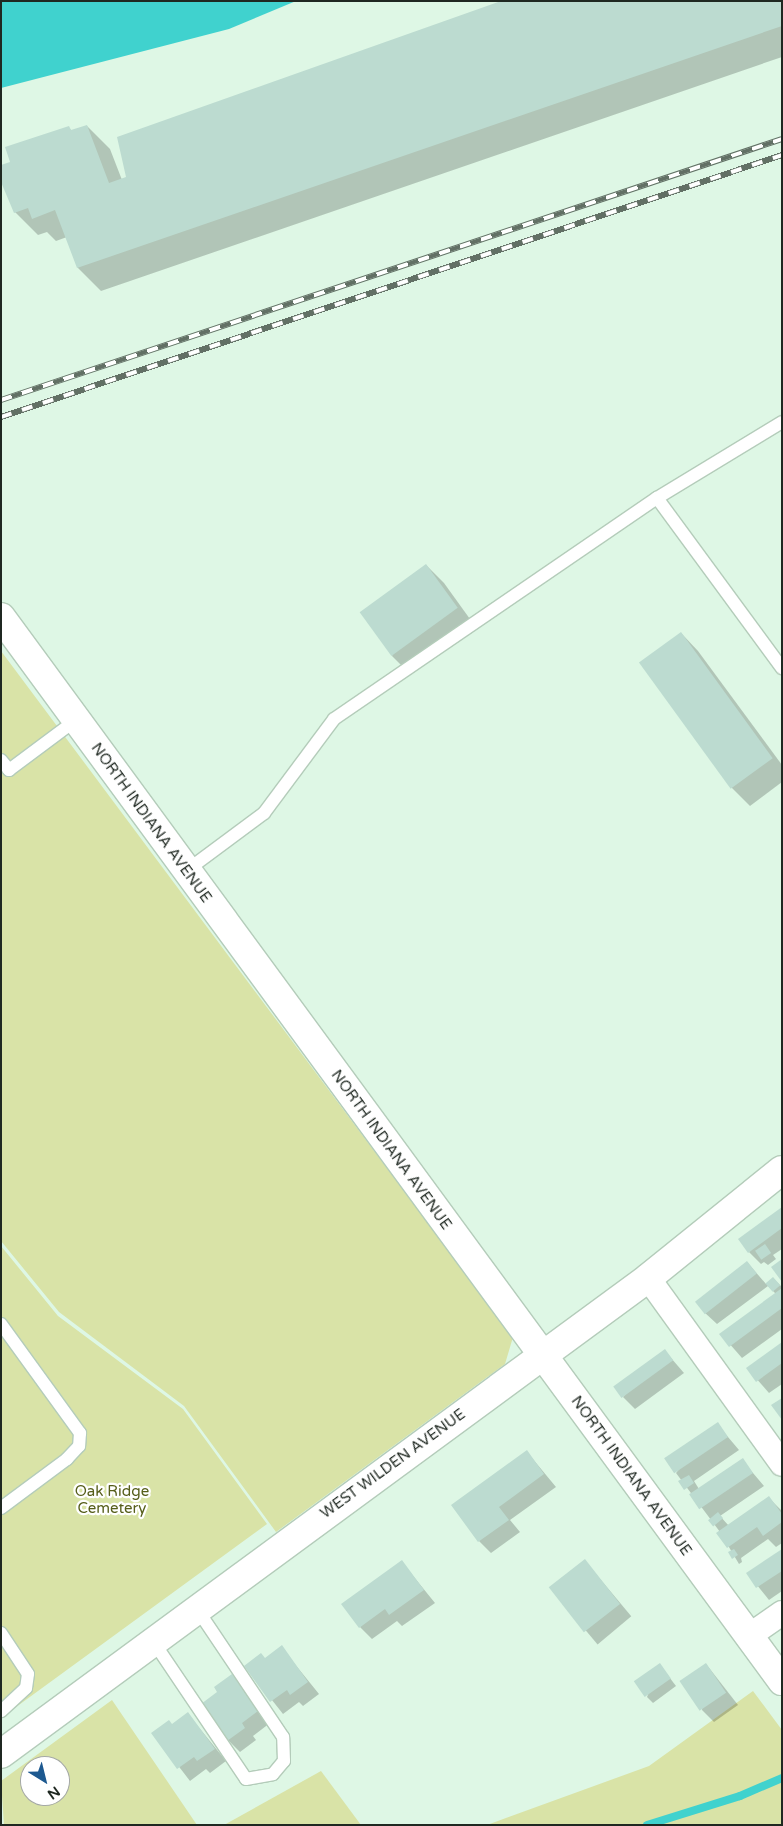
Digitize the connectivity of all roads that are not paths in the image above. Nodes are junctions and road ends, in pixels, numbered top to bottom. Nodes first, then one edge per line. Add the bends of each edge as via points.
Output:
1 (782, 422) edge
2 (656, 498) junction
3 (1, 617) edge
4 (777, 653) edge
5 (782, 668) edge
6 (76, 720) junction
7 (1, 760) edge
8 (186, 871) junction
9 (782, 1170) edge
10 (648, 1278) junction
11 (1, 1324) edge
12 (542, 1355) junction
13 (782, 1464) edge
14 (1, 1508) edge
15 (197, 1608) junction
16 (782, 1613) edge
17 (1, 1633) edge
18 (749, 1636) junction
19 (154, 1641) junction
20 (782, 1681) edge
21 (1, 1711) edge
22 (1, 1754) edge

1 - 2 lane
2 - 4 lane
2 - 8 lane via 334,718 264,813
3 - 6 street, NORTH INDIANA AVENUE
4 - 5 lane
6 - 7 lane via 9,770
6 - 8 street, NORTH INDIANA AVENUE
8 - 12 street, NORTH INDIANA AVENUE
9 - 10 street, WEST WILDEN AVENUE
10 - 12 street, WEST WILDEN AVENUE
10 - 13 street
11 - 14 lane via 80,1433 79,1446 67,1459
12 - 15 street, WEST WILDEN AVENUE
12 - 18 street, NORTH INDIANA AVENUE
15 - 19 street, WEST WILDEN AVENUE
15 - 19 lane via 283,1737 284,1761 272,1774 256,1780 246,1779
16 - 18 street
17 - 21 lane via 28,1674 26,1688
18 - 20 street, NORTH INDIANA AVENUE
19 - 22 street, WEST WILDEN AVENUE

